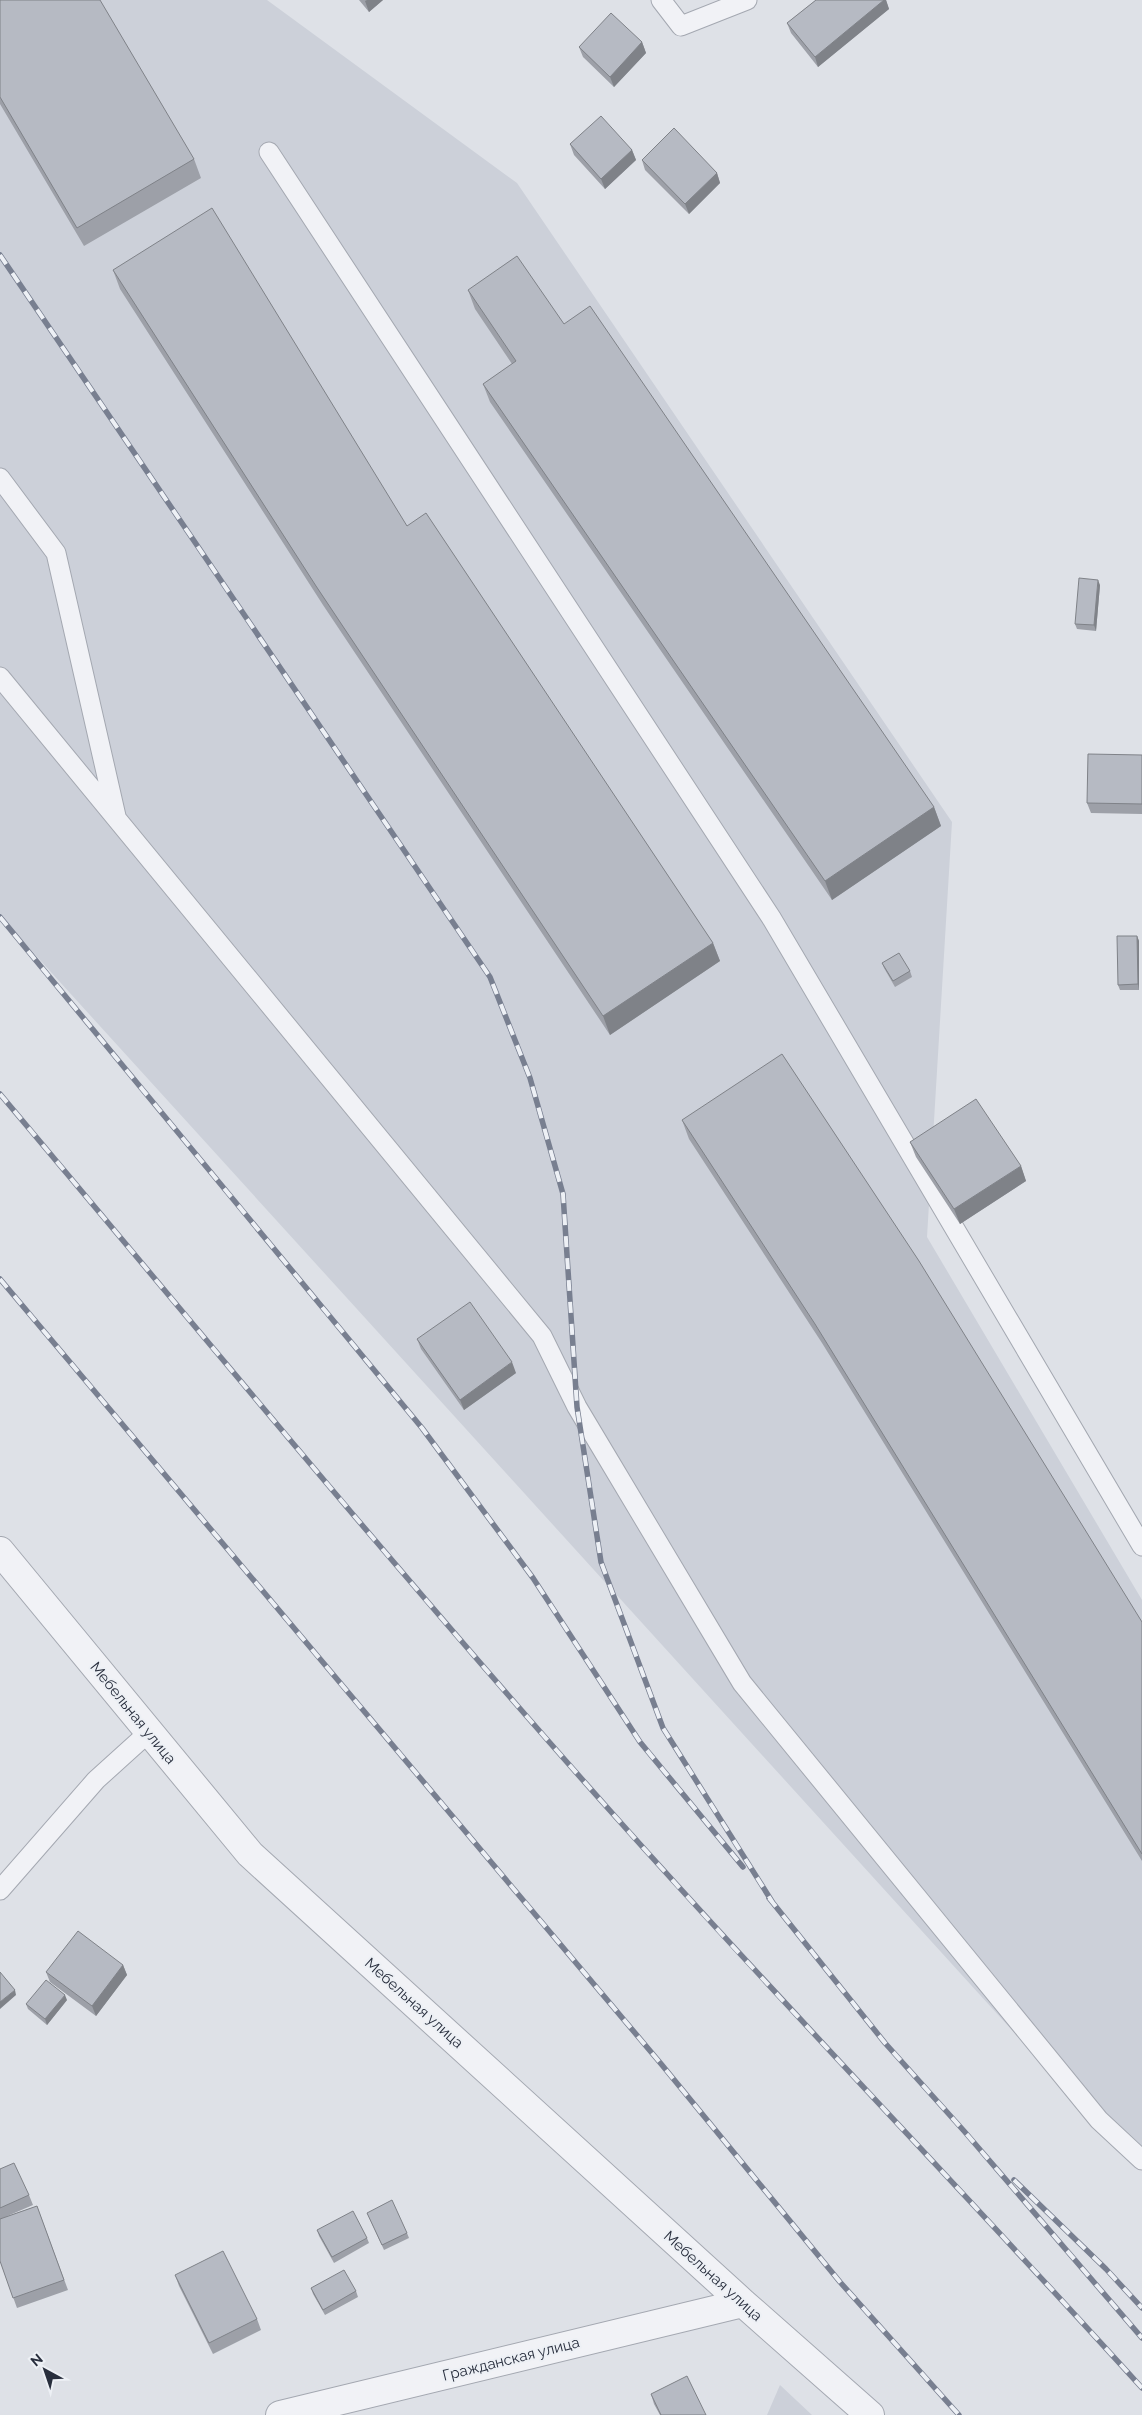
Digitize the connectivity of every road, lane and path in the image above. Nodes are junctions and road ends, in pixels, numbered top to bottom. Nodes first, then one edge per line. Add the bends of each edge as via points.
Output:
1 (661, 0) edge
2 (748, 0) edge
3 (269, 152) dead end
4 (0, 478) edge
5 (0, 677) edge
6 (117, 820) junction
7 (1142, 1546) edge
8 (0, 1551) edge
9 (148, 1733) junction
10 (0, 1890) edge
11 (1142, 2160) edge
12 (743, 2303) junction
13 (280, 2415) edge
14 (870, 2415) edge

1 - 2 lane via 680,26
3 - 7 lane via 772,919
4 - 6 lane via 56,554
5 - 6 lane
6 - 11 lane via 542,1336 577,1407 742,1683 1099,2120
8 - 9 street, Мебельная улица
9 - 10 lane via 96,1780
9 - 12 street, Мебельная улица via 250,1854
12 - 13 street, Гражданская улица
12 - 14 street, Мебельная улица

